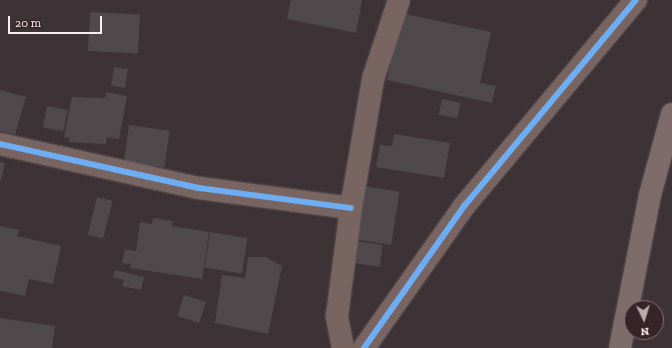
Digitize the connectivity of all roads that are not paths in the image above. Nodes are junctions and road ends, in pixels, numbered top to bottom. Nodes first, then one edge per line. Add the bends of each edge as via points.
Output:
1 (399, 0) edge
2 (636, 0) edge
3 (672, 114) edge
4 (0, 144) edge
5 (351, 208) junction
6 (343, 348) edge
7 (364, 348) edge
8 (620, 348) edge

1 - 5 street via 372,79
2 - 7 street via 465,206
3 - 8 highway via 650,195
4 - 5 street via 199,188
5 - 6 street via 337,316

